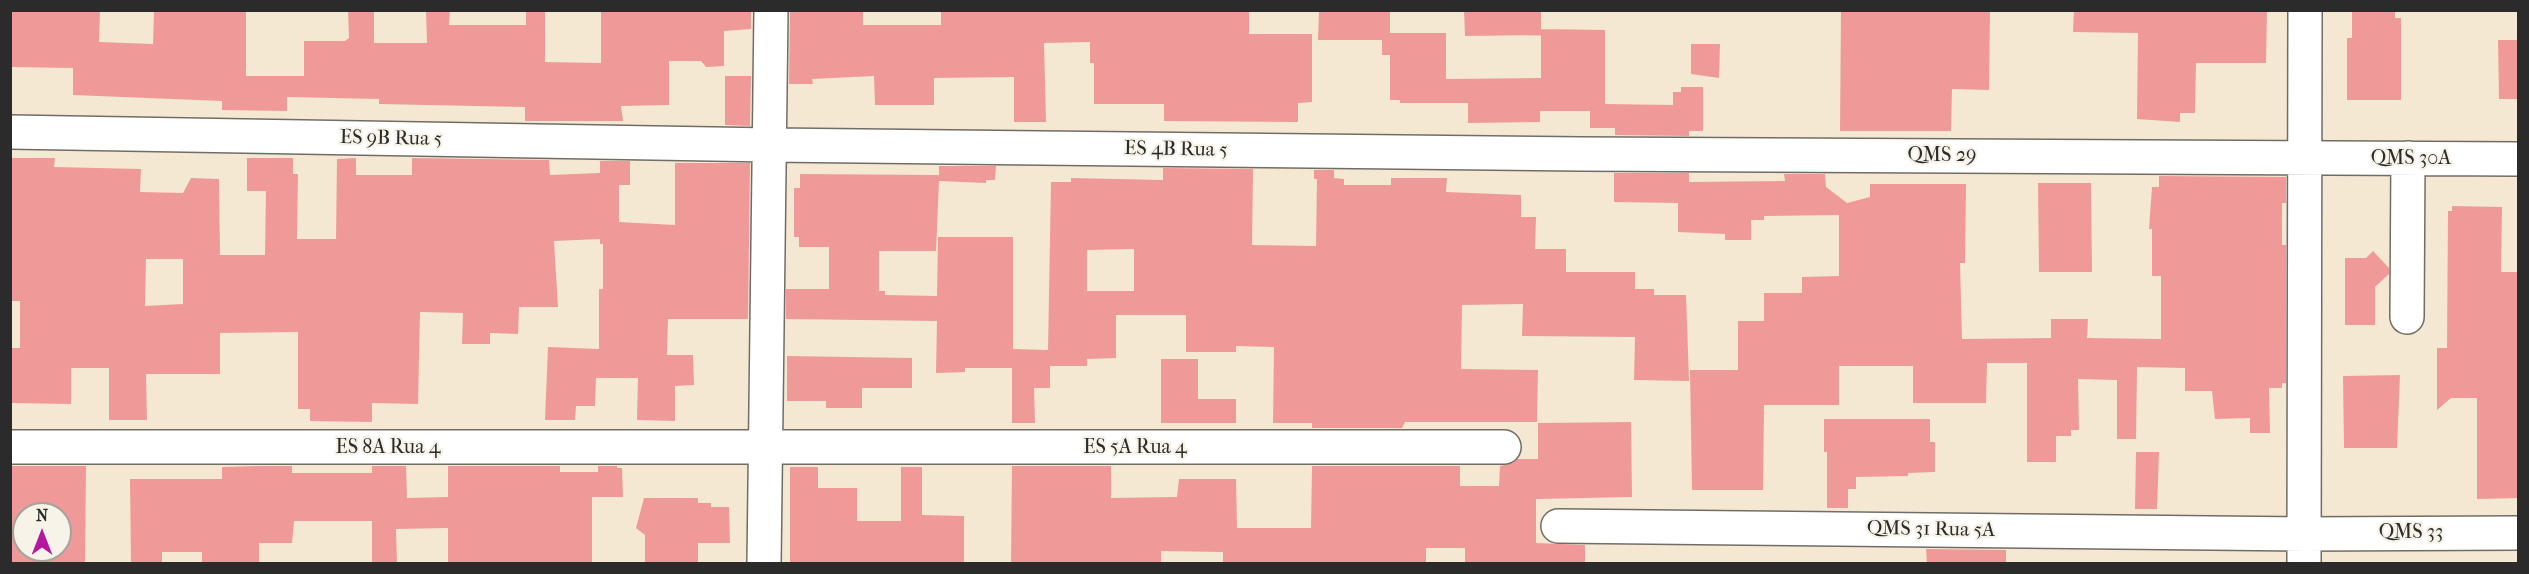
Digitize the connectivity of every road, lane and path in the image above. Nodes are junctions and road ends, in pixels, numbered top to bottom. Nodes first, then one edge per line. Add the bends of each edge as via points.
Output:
1 (771, 10) edge
2 (2305, 10) edge
3 (10, 132) edge
4 (771, 145) junction
5 (1581, 154) joint
6 (2303, 158) junction
7 (2408, 158) junction
8 (2518, 159) edge
9 (2407, 317) dead end
10 (10, 447) edge
11 (1504, 447) dead end
12 (765, 448) junction
13 (1558, 526) dead end
14 (2518, 533) edge
15 (2304, 549) edge
16 (764, 564) edge

1 - 4 street
2 - 6 street
3 - 4 street, ES 9B Rua 5
4 - 5 street, ES 4B Rua 5
4 - 12 street
5 - 6 street, QMS 29
6 - 7 street, QMS 30A
6 - 15 street
7 - 8 street, QMS 30A
7 - 9 street
10 - 12 street, ES 8A Rua 4
11 - 12 street, ES 5A Rua 4
12 - 16 street
13 - 15 street, QMS 31 Rua 5A
14 - 15 street, QMS 33

